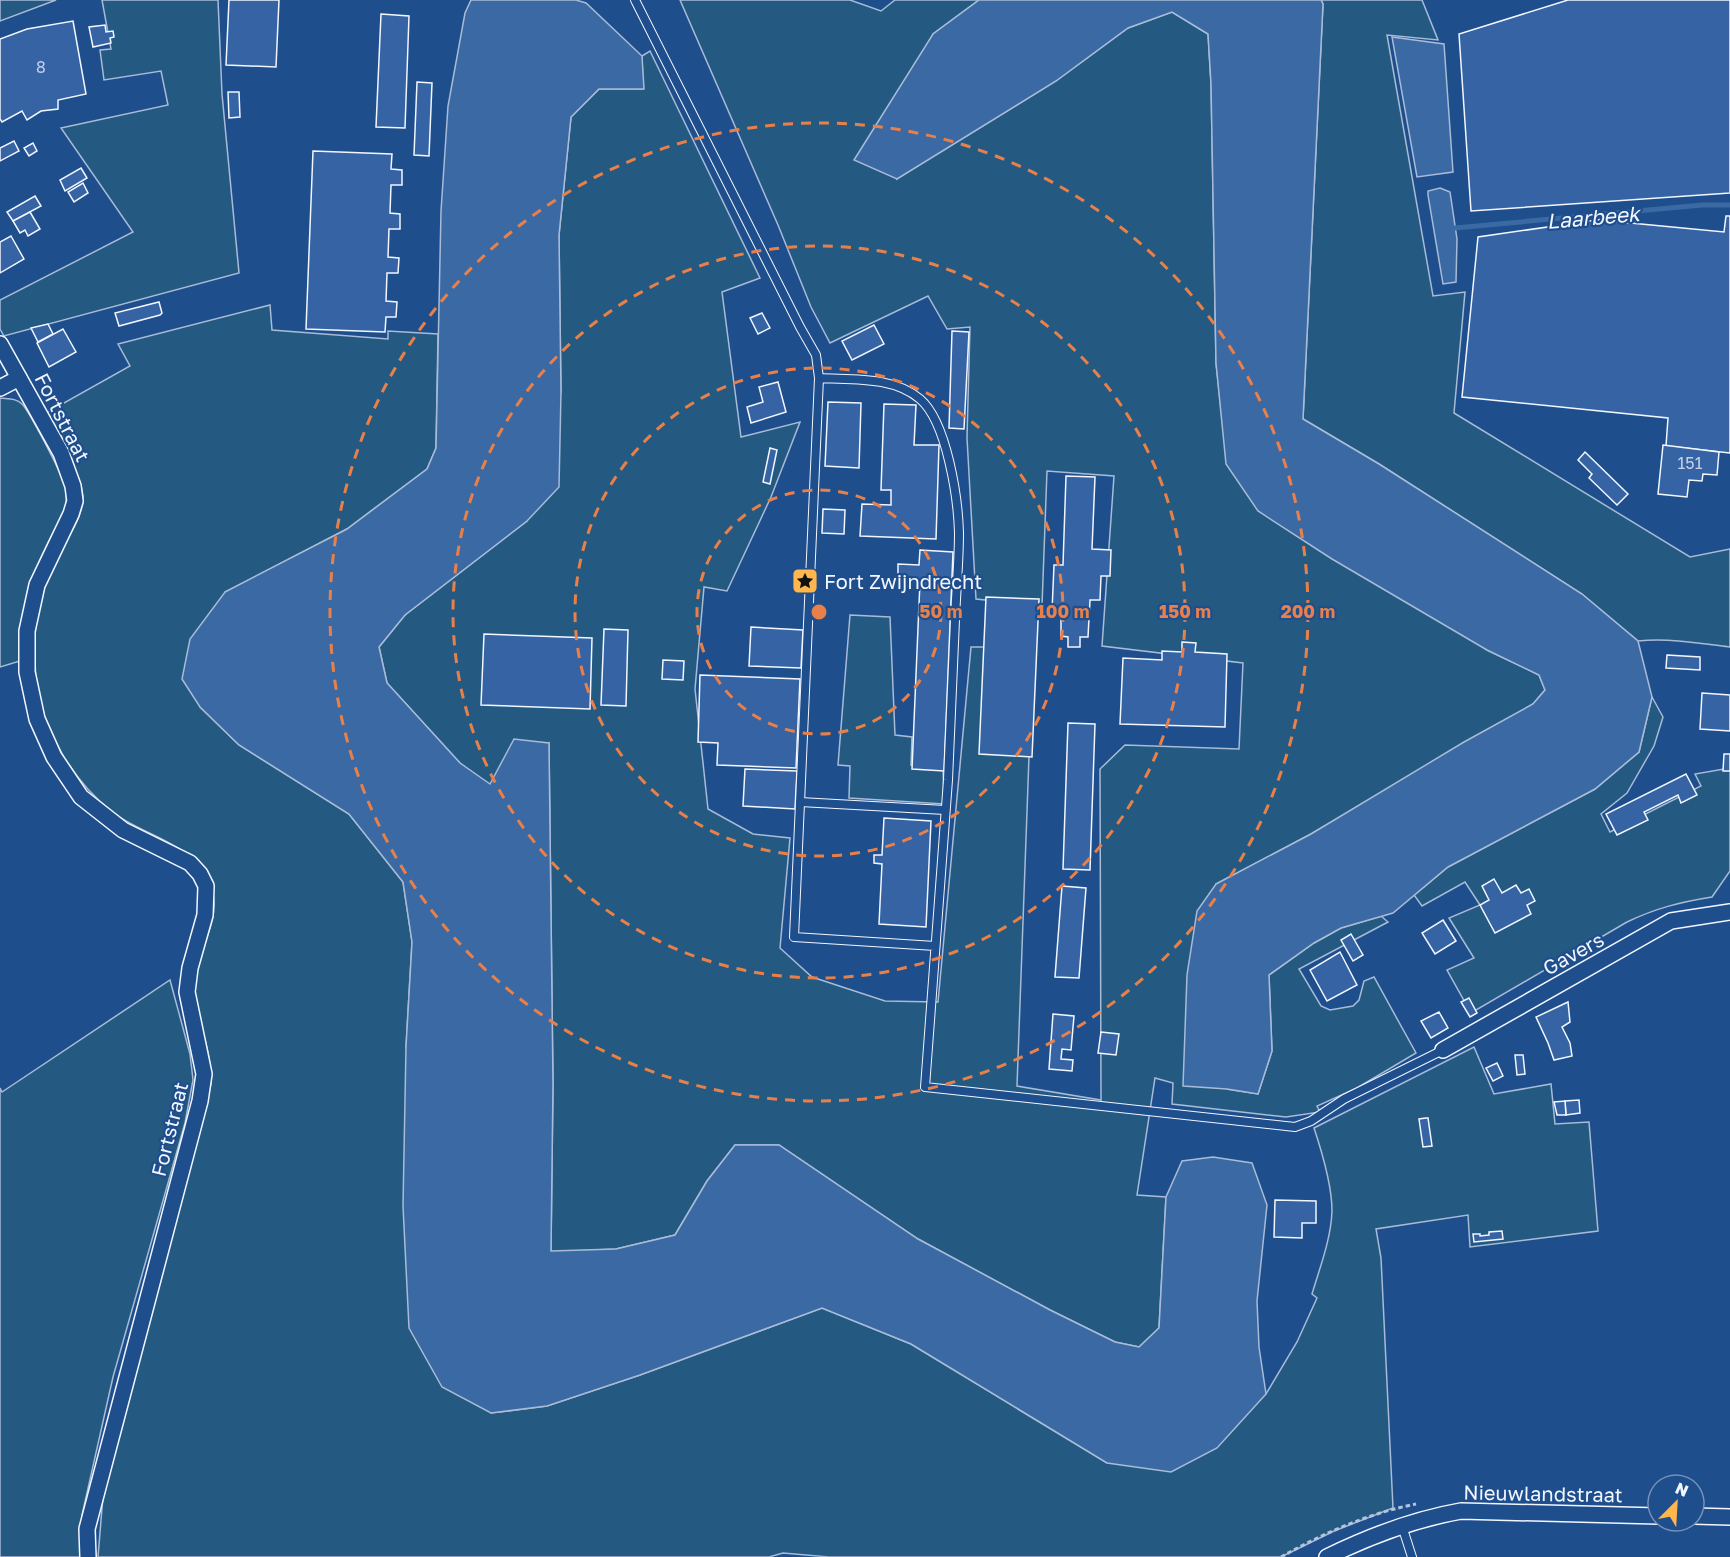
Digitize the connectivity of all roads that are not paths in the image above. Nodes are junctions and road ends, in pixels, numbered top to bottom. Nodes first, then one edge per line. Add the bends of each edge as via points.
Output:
1 (635, 0) edge
2 (0, 344) edge
3 (19, 378) junction
4 (819, 378) junction
5 (0, 388) edge
6 (800, 802) junction
7 (945, 810) junction
8 (1730, 912) edge
9 (935, 946) junction
10 (1443, 1050) joint
11 (1646, 1516) edge
12 (1706, 1516) edge
13 (1730, 1517) edge
14 (1402, 1526) junction
15 (88, 1557) edge
16 (1328, 1557) edge
17 (1412, 1557) edge

1 - 4 lane via 816,355
2 - 3 street, Fortstraat
3 - 5 street
3 - 15 street, Fortstraat via 61,453 75,501 37,585 27,631 27,672 37,719 54,757 81,796 123,830 190,863 206,886 205,915 187,992 204,1074 200,1101 87,1529
4 - 6 lane
4 - 7 lane via 874,381 909,391 933,415 943,436 959,532
6 - 7 lane
6 - 9 lane via 794,937
7 - 9 lane
8 - 10 street, Gavers via 1671,921
9 - 10 lane via 925,1087 1295,1127
11 - 14 street, Nieuwlandstraat via 1461,1511
12 - 13 street
14 - 16 street, Nieuwlandstraat
14 - 17 lane

